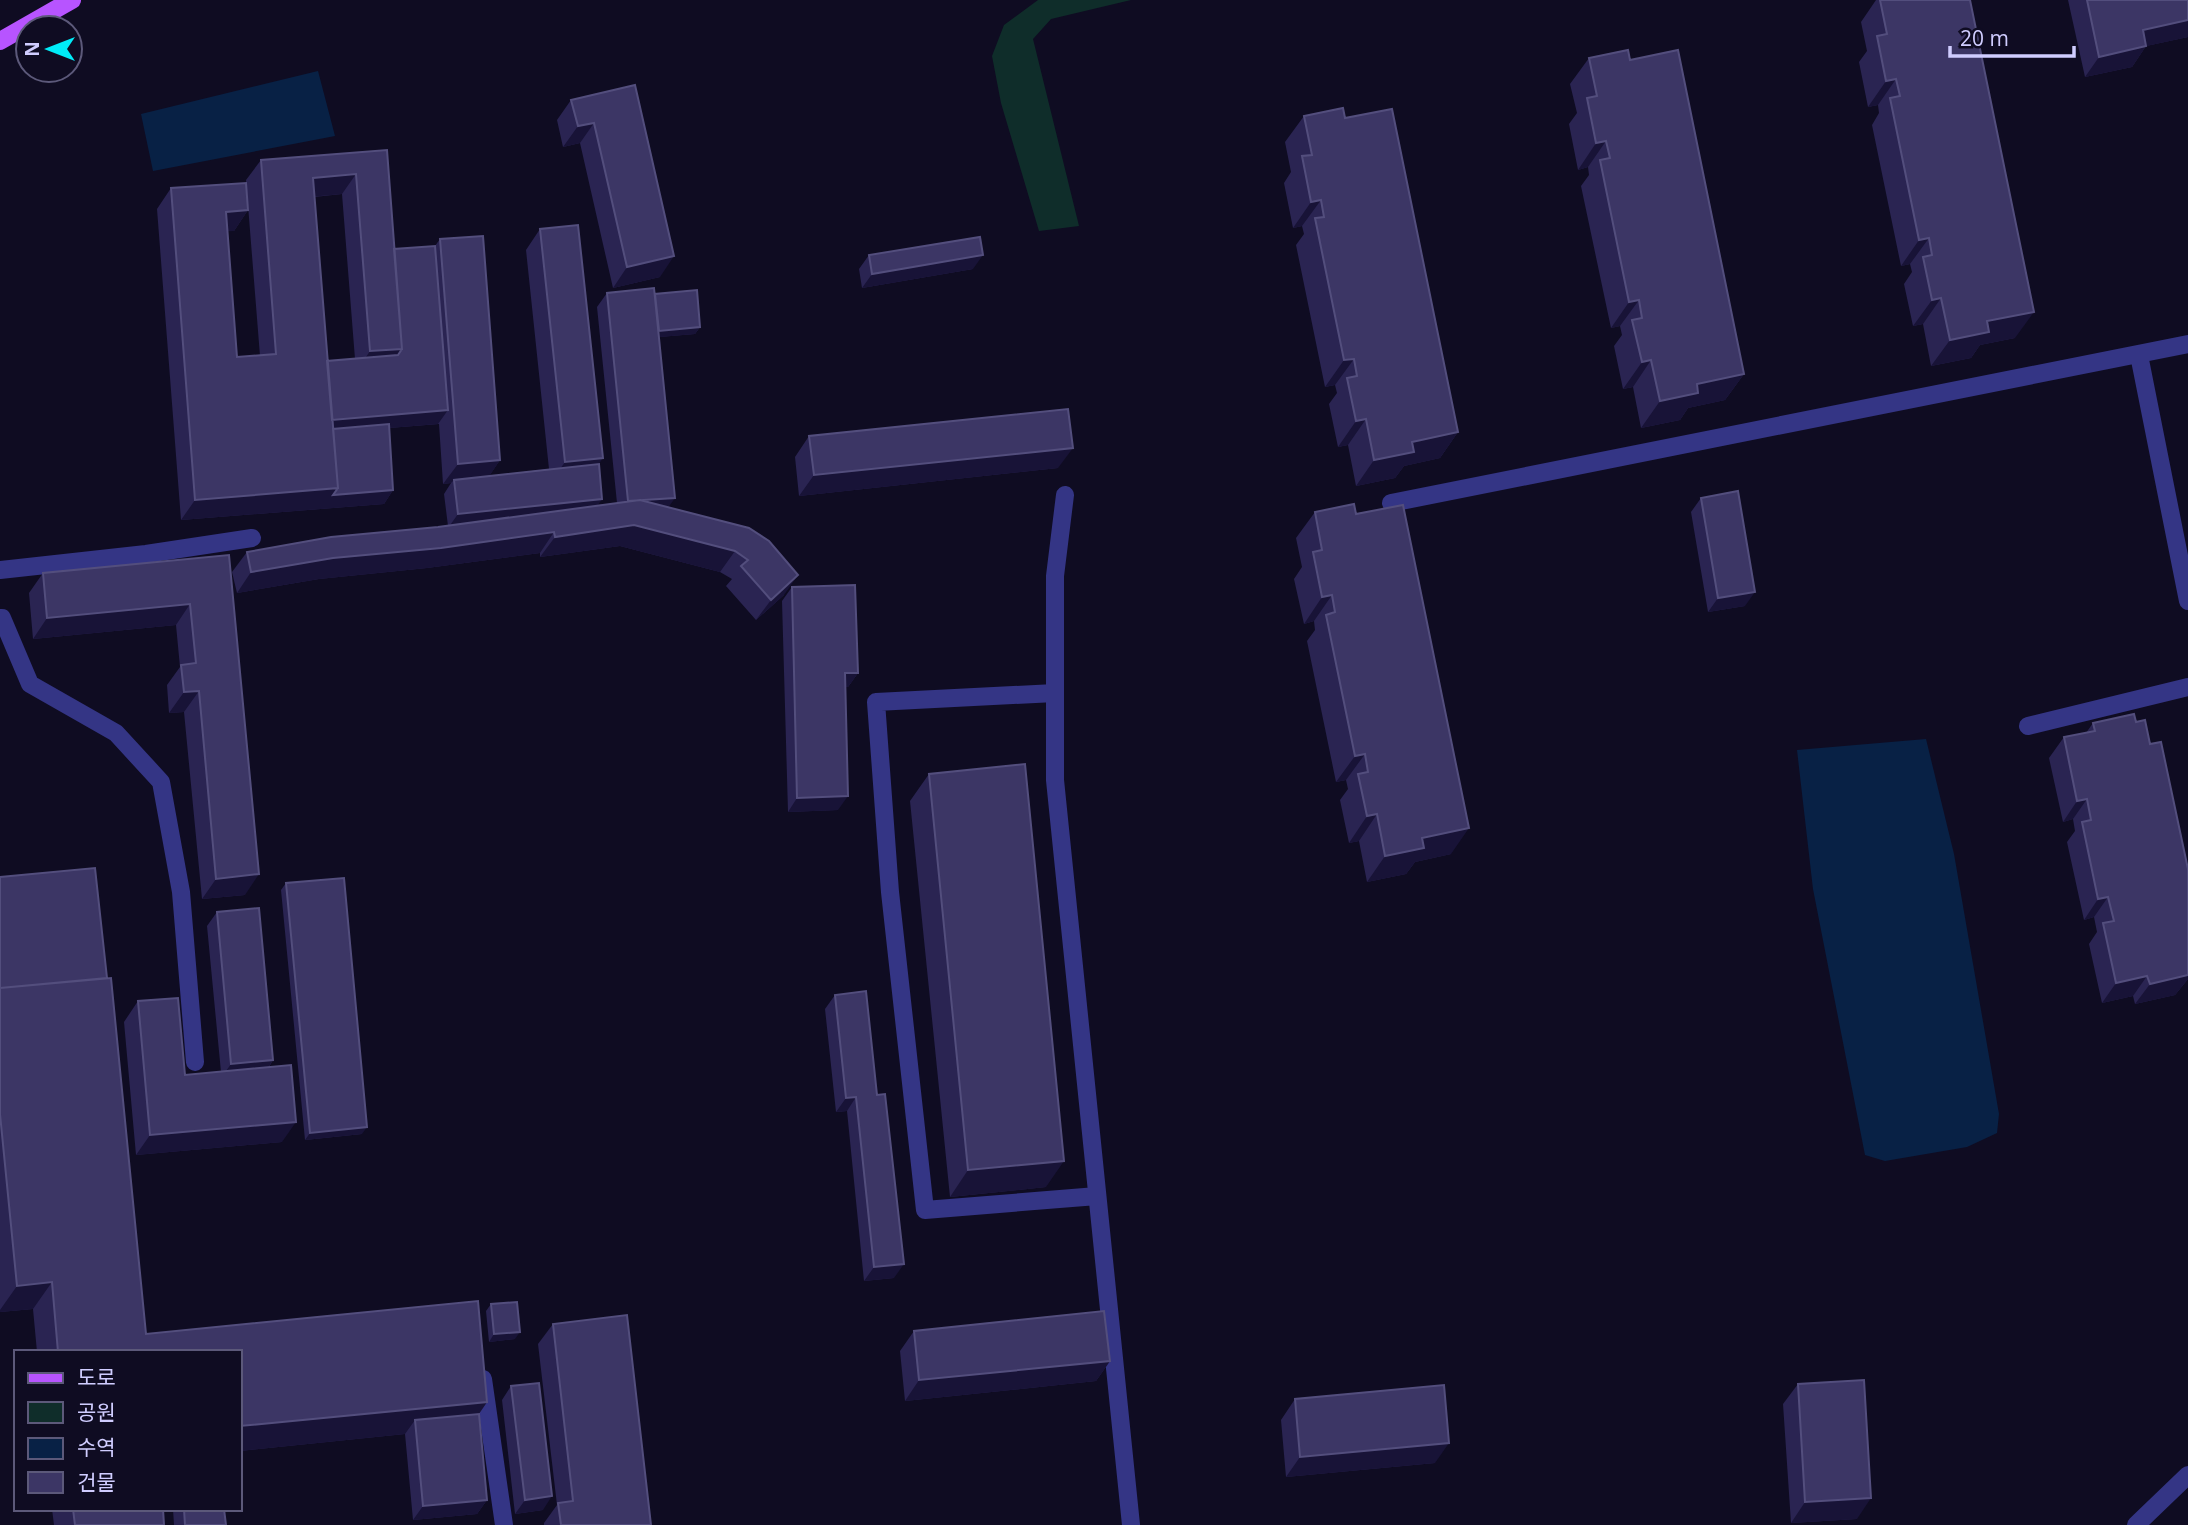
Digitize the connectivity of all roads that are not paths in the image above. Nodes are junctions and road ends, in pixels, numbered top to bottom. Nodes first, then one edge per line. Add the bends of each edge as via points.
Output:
1 (72, 0) edge
2 (0, 41) edge
3 (2188, 344) edge
4 (2139, 355) junction
5 (1065, 495) dead end
6 (1391, 503) dead end
7 (252, 538) dead end
8 (0, 570) edge
9 (2188, 601) edge
10 (0, 618) edge
11 (2188, 687) edge
12 (1055, 693) junction
13 (2028, 726) dead end
14 (195, 1062) dead end
15 (1097, 1196) junction
16 (481, 1367) edge
17 (2188, 1475) edge
18 (504, 1525) edge
19 (1131, 1525) edge
20 (2137, 1525) edge

1 - 2 main road
3 - 4 street
4 - 6 street
4 - 9 street
5 - 12 street via 1055,576
7 - 8 street
10 - 14 street via 30,684 116,733 161,782 181,892
11 - 13 street
12 - 15 street via 1055,780
12 - 15 street via 876,702 890,892 925,1210
15 - 19 street
16 - 18 street
17 - 20 street

